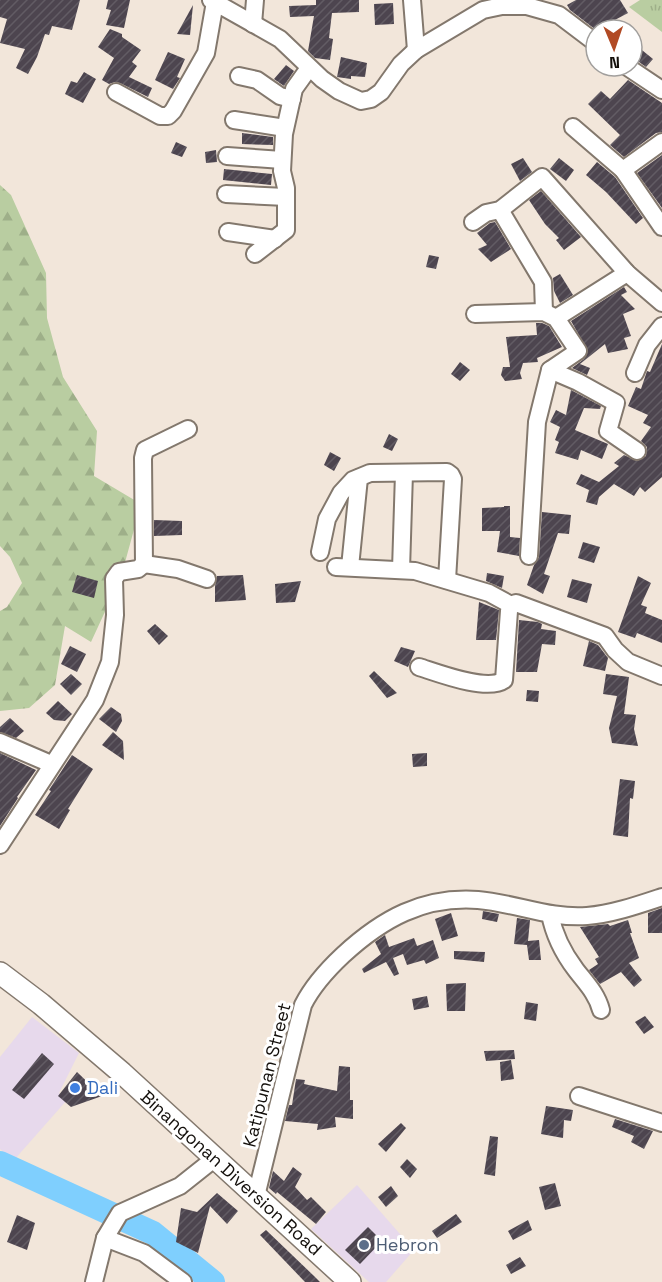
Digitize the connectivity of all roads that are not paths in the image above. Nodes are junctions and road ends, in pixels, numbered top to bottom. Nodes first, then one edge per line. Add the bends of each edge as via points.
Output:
1 (255, 0) edge
2 (412, 0) edge
3 (213, 1) edge
4 (483, 5) edge
5 (558, 8) edge
6 (253, 24) junction
7 (584, 32) edge
8 (416, 50) junction
9 (309, 68) junction
10 (239, 76) dead end
11 (644, 78) edge
12 (662, 90) edge
13 (116, 92) dead end
14 (292, 99) junction
15 (234, 120) dead end
16 (573, 127) dead end
17 (285, 128) junction
18 (662, 142) edge
19 (227, 156) dead end
20 (282, 159) junction
21 (622, 170) junction
22 (226, 194) dead end
23 (286, 198) junction
24 (500, 210) junction
25 (473, 222) dead end
26 (662, 227) edge
27 (228, 232) dead end
28 (275, 239) junction
29 (255, 254) dead end
30 (627, 273) junction
31 (662, 303) edge
32 (475, 314) dead end
33 (550, 315) junction
34 (662, 326) edge
35 (550, 370) junction
36 (635, 373) dead end
37 (188, 429) dead end
38 (637, 450) dead end
39 (404, 473) junction
40 (359, 478) junction
41 (320, 552) dead end
42 (529, 556) dead end
43 (144, 564) junction
44 (401, 570) junction
45 (207, 579) dead end
46 (447, 580) junction
47 (511, 605) junction
48 (419, 667) dead end
49 (662, 676) edge
50 (0, 742) edge
51 (51, 764) junction
52 (0, 845) edge
53 (662, 897) edge
54 (549, 914) junction
55 (0, 973) edge
56 (601, 1010) dead end
57 (579, 1096) dead end
58 (662, 1124) edge
59 (214, 1159) junction
60 (256, 1196) junction
61 (112, 1225) junction
62 (94, 1282) edge
63 (183, 1282) edge
64 (350, 1282) edge

1 - 6 street
2 - 8 street
3 - 6 street
3 - 13 street via 206,53 168,116 160,116
4 - 5 street
4 - 8 street
5 - 7 street
6 - 9 street via 280,39
8 - 9 street via 381,92 361,101 339,91
9 - 14 street via 294,89
10 - 14 street via 257,80 280,96
11 - 12 street
14 - 17 street
15 - 17 street
16 - 21 street
17 - 20 street
18 - 21 street
19 - 20 street
20 - 23 street
21 - 26 street
22 - 23 street
23 - 28 street via 286,230
24 - 25 street
24 - 30 street via 542,177
24 - 33 street via 543,282
27 - 28 street
28 - 29 street
30 - 31 street
30 - 33 street
32 - 33 street
33 - 35 street via 578,351
34 - 36 street via 647,345
35 - 38 street via 616,403 608,431
35 - 42 street via 537,422
37 - 43 street via 145,450
39 - 40 street via 370,473
39 - 44 street
39 - 46 street via 451,474
40 - 41 street via 341,493 327,519
40 - 44 street via 343,567
43 - 45 street via 178,569
43 - 51 street via 116,574 110,662 95,700
44 - 46 street
46 - 47 street via 489,593
47 - 48 street via 504,680 499,684
47 - 49 street via 516,603 605,636 628,662
50 - 51 street
51 - 52 street
53 - 54 street, Katipunan Street via 623,910 587,916
54 - 56 street via 554,934 598,999
54 - 60 street, Katipunan Street via 480,900 451,900 417,908 376,927 339,959 303,1005
55 - 59 main road, Binangonan Diversion Road via 114,1066
57 - 58 street
59 - 60 main road, Binangonan Diversion Road
59 - 61 street via 180,1186
60 - 64 main road, Binangonan Diversion Road
61 - 62 street
61 - 63 street

